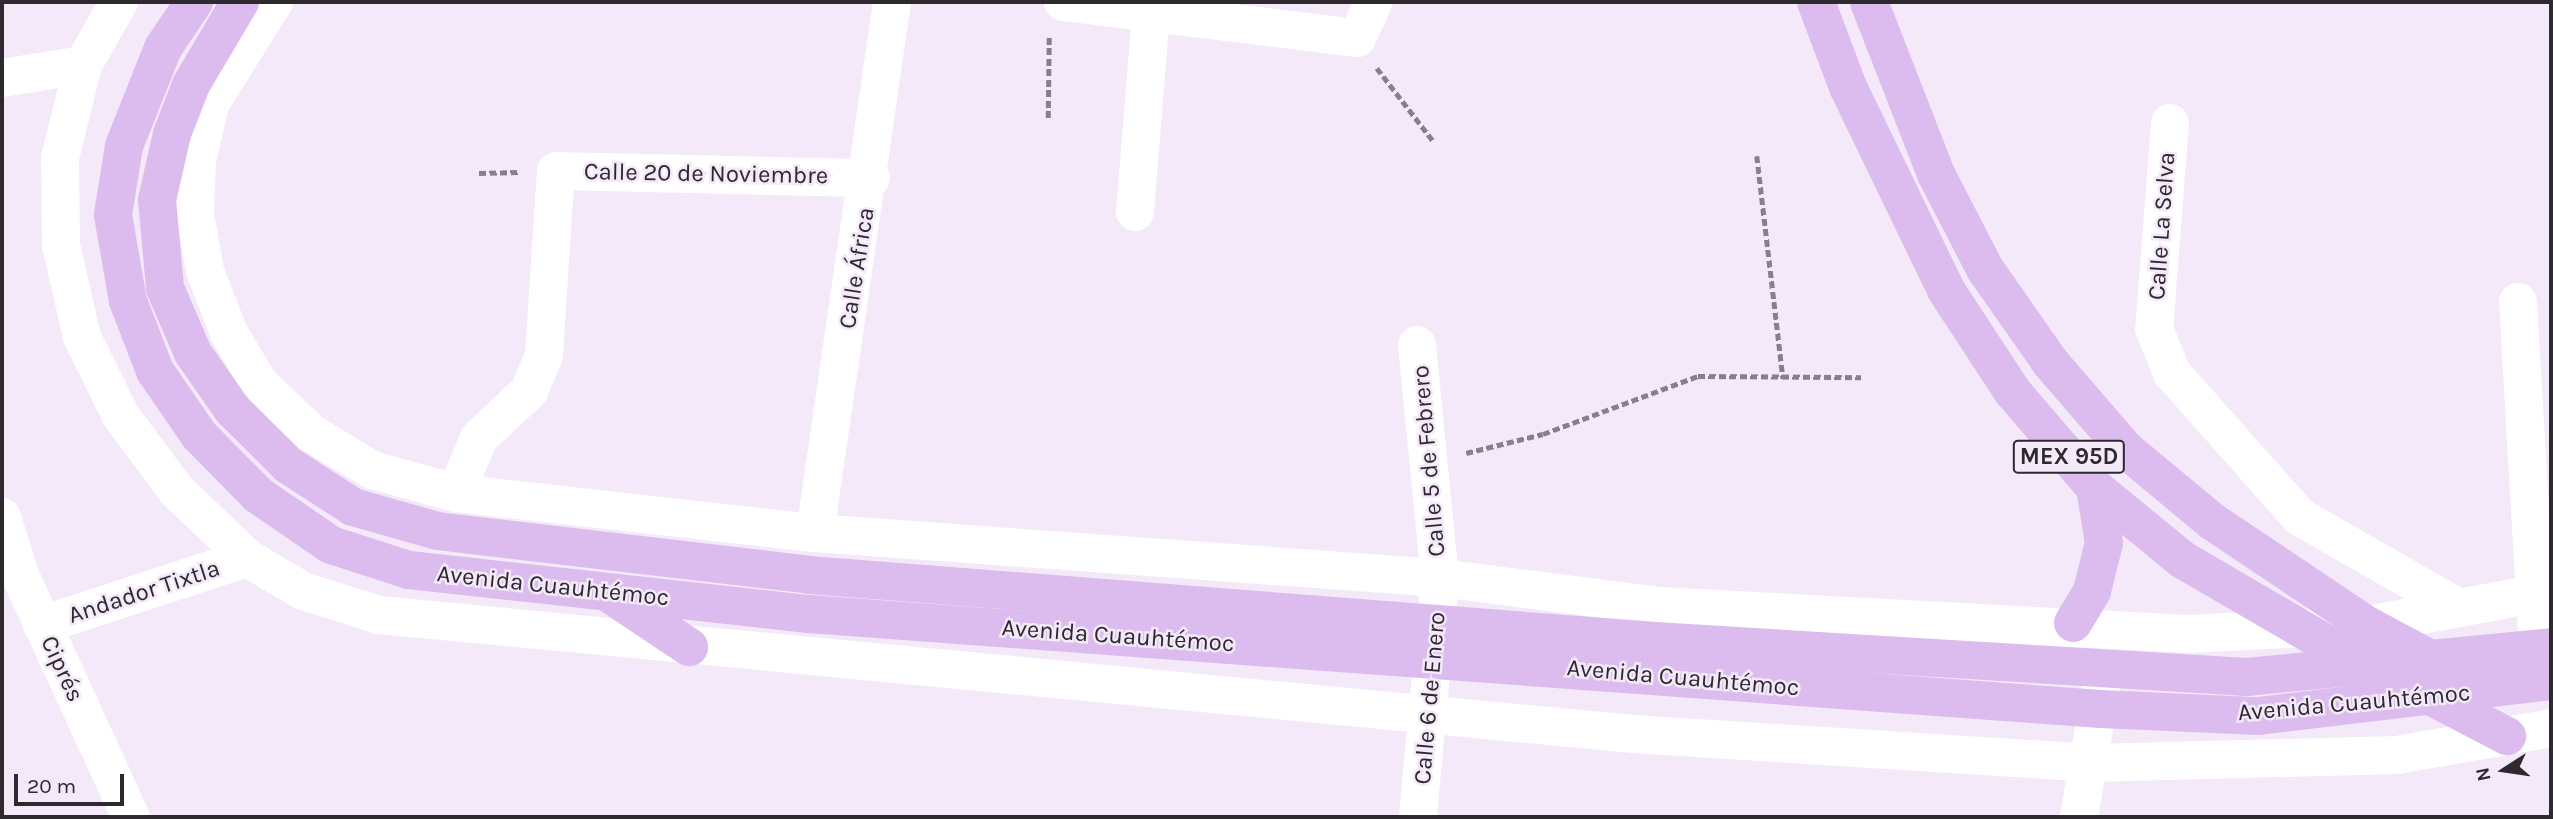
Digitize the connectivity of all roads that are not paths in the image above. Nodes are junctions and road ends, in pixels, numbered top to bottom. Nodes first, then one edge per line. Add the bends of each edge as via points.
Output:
1 (119, 2) edge
2 (194, 2) edge
3 (240, 2) edge
4 (274, 2) edge
5 (891, 2) edge
6 (1374, 2) edge
7 (1816, 2) edge
8 (1869, 2) edge
9 (1151, 12) junction
10 (1056, 15) edge
11 (83, 65) junction
12 (2, 78) edge
13 (2170, 123) dead end
14 (871, 178) junction
15 (1135, 212) dead end
16 (2518, 302) dead end
17 (1417, 345) dead end
18 (2095, 488) junction
19 (456, 493) junction
20 (2, 517) edge
21 (815, 533) junction
22 (247, 558) junction
23 (1440, 578) junction
24 (607, 592) junction
25 (2544, 592) edge
26 (2459, 608) junction
27 (2073, 623) junction
28 (42, 625) junction
29 (2367, 625) junction
30 (2294, 628) junction
31 (1438, 641) junction
32 (689, 647) junction
33 (2545, 665) edge
34 (2103, 668) junction
35 (2370, 670) junction
36 (2437, 681) junction
37 (2101, 709) junction
38 (1430, 712) junction
39 (2549, 729) edge
40 (2507, 736) junction
41 (2092, 763) junction
42 (131, 817) edge
43 (1419, 817) edge
44 (2079, 817) edge

1 - 11 street
2 - 24 main road, Avenida Cuauhtémoc via 136,104 113,215 128,301 155,371 199,435 258,495 331,545 409,570
3 - 31 main road, Avenida Cuauhtémoc via 191,85 172,134 157,200 165,288 193,354 232,409 288,465 354,507 437,531
4 - 19 street via 210,104 195,201 205,271 229,333 259,383 310,433 372,471
5 - 14 street, Calle África
6 - 9 street via 1357,38
7 - 18 main road, MEX 95D via 1849,87 1945,290 2012,391
8 - 29 main road, MEX 95D via 1936,174 1985,269 2050,362 2125,449 2213,522
9 - 10 street
9 - 15 street
11 - 12 street
11 - 22 street via 60,158 61,245 82,337 129,427 177,491
13 - 26 street, Calle La Selva via 2154,329 2172,373 2199,410 2300,517
14 - 19 street, Calle 20 de Noviembre via 556,171 544,355 529,391 479,438
14 - 21 street, Calle África
16 - 25 street
17 - 23 street, Calle 5 de Febrero
18 - 27 main road via 2104,543 2092,591
18 - 30 main road, MEX 95D via 2183,560
19 - 21 street
20 - 28 street, Ciprés
21 - 23 street
22 - 28 street, Andador Tixtla
22 - 32 street via 303,591 379,615
23 - 27 street via 1660,606
23 - 31 street, Calle 6 de Enero
24 - 31 main road, Avenida Cuauhtémoc via 809,614
24 - 32 main road
25 - 26 street
25 - 33 street
26 - 29 street
27 - 30 street via 2188,634
28 - 42 street, Ciprés
29 - 30 street
29 - 36 main road, MEX 95D
30 - 35 main road, MEX 95D
31 - 34 main road, Avenida Cuauhtémoc
31 - 37 main road, Avenida Cuauhtémoc
31 - 38 street, Calle 6 de Enero
32 - 38 street
33 - 36 main road, Avenida Cuauhtémoc
33 - 39 street
34 - 35 main road, Avenida Cuauhtémoc via 2248,677
34 - 37 street
35 - 36 main road, Avenida Cuauhtémoc
36 - 37 main road, Avenida Cuauhtémoc via 2258,716
36 - 40 main road, MEX 95D
37 - 41 street
38 - 41 street via 1633,734
38 - 43 street, Calle 6 de Enero
39 - 40 street
40 - 41 street via 2397,755
41 - 44 street

